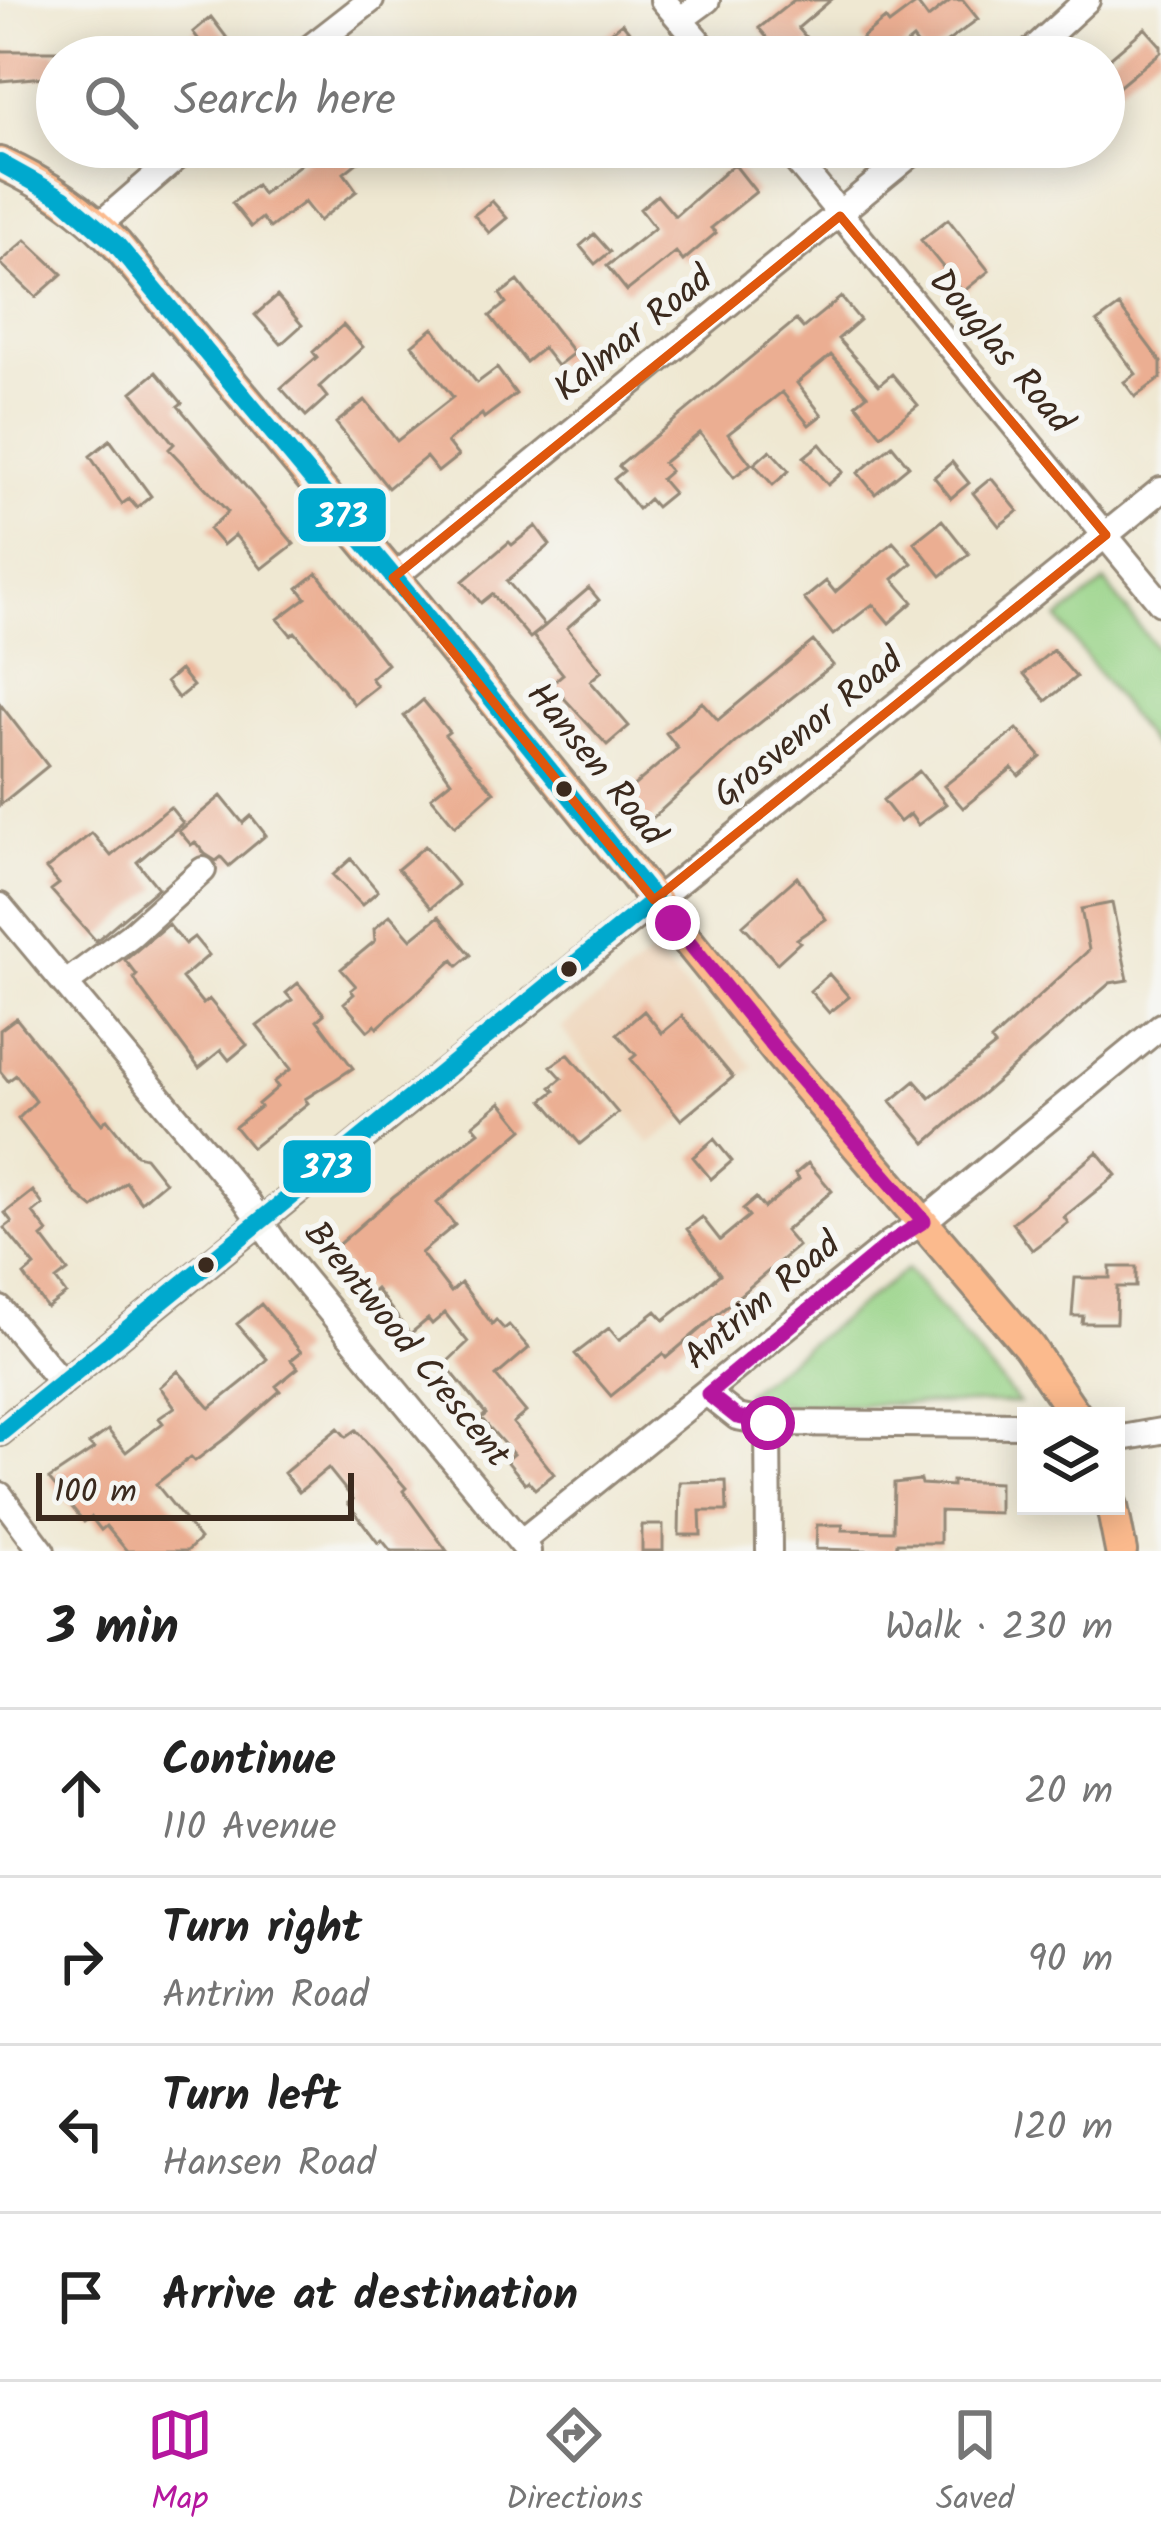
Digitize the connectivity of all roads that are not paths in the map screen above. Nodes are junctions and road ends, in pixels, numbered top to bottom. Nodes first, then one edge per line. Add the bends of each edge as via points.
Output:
1 (371, 0) edge
2 (663, 0) edge
3 (707, 0) edge
4 (1088, 0) edge
5 (681, 20) junction
6 (325, 36) edge
7 (694, 36) edge
8 (1048, 36) edge
9 (0, 163) edge
10 (165, 168) edge
11 (801, 168) edge
12 (896, 168) edge
13 (840, 216) junction
14 (99, 225) junction
15 (1161, 490) edge
16 (1106, 536) junction
17 (393, 578) junction
18 (1161, 603) edge
19 (203, 870) dead end
20 (654, 900) junction
21 (0, 906) edge
22 (64, 984) junction
23 (1161, 1025) edge
24 (924, 1221) junction
25 (260, 1222) junction
26 (0, 1309) edge
27 (62, 1383) junction
28 (708, 1394) junction
29 (1070, 1407) edge
30 (768, 1423) junction
31 (1017, 1425) edge
32 (1161, 1431) edge
33 (0, 1433) edge
34 (1125, 1437) edge
35 (0, 1495) edge
36 (1114, 1515) edge
37 (524, 1547) edge
38 (42, 1551) edge
39 (769, 1551) edge
40 (1121, 1551) edge

1 - 6 street
2 - 5 street
3 - 5 street
4 - 8 street
5 - 7 street
9 - 14 main road, Hansen Road via 37,179
10 - 14 street
11 - 13 street, Douglas Road
12 - 13 street, Kalmar Road
13 - 16 street, Douglas Road
13 - 17 street, Kalmar Road
14 - 17 main road, Hansen Road
15 - 16 street, Grosvenor Road
16 - 18 street, Douglas Road
16 - 20 street, Grosvenor Road
17 - 20 main road, Hansen Road
19 - 22 street
20 - 24 main road, Hansen Road
20 - 25 street, Grosvenor Road
21 - 22 street, Brentwood Crescent
22 - 25 street, Brentwood Crescent
23 - 24 street, Antrim Road
24 - 28 street, Antrim Road
24 - 29 main road, Hansen Road
25 - 27 street, Grosvenor Road
25 - 37 street, Brentwood Crescent
26 - 27 street
27 - 33 street, Grosvenor Road
28 - 30 street via 737,1417
28 - 37 street, Antrim Road
30 - 31 street
30 - 39 street
32 - 34 street
35 - 38 street
36 - 40 main road

